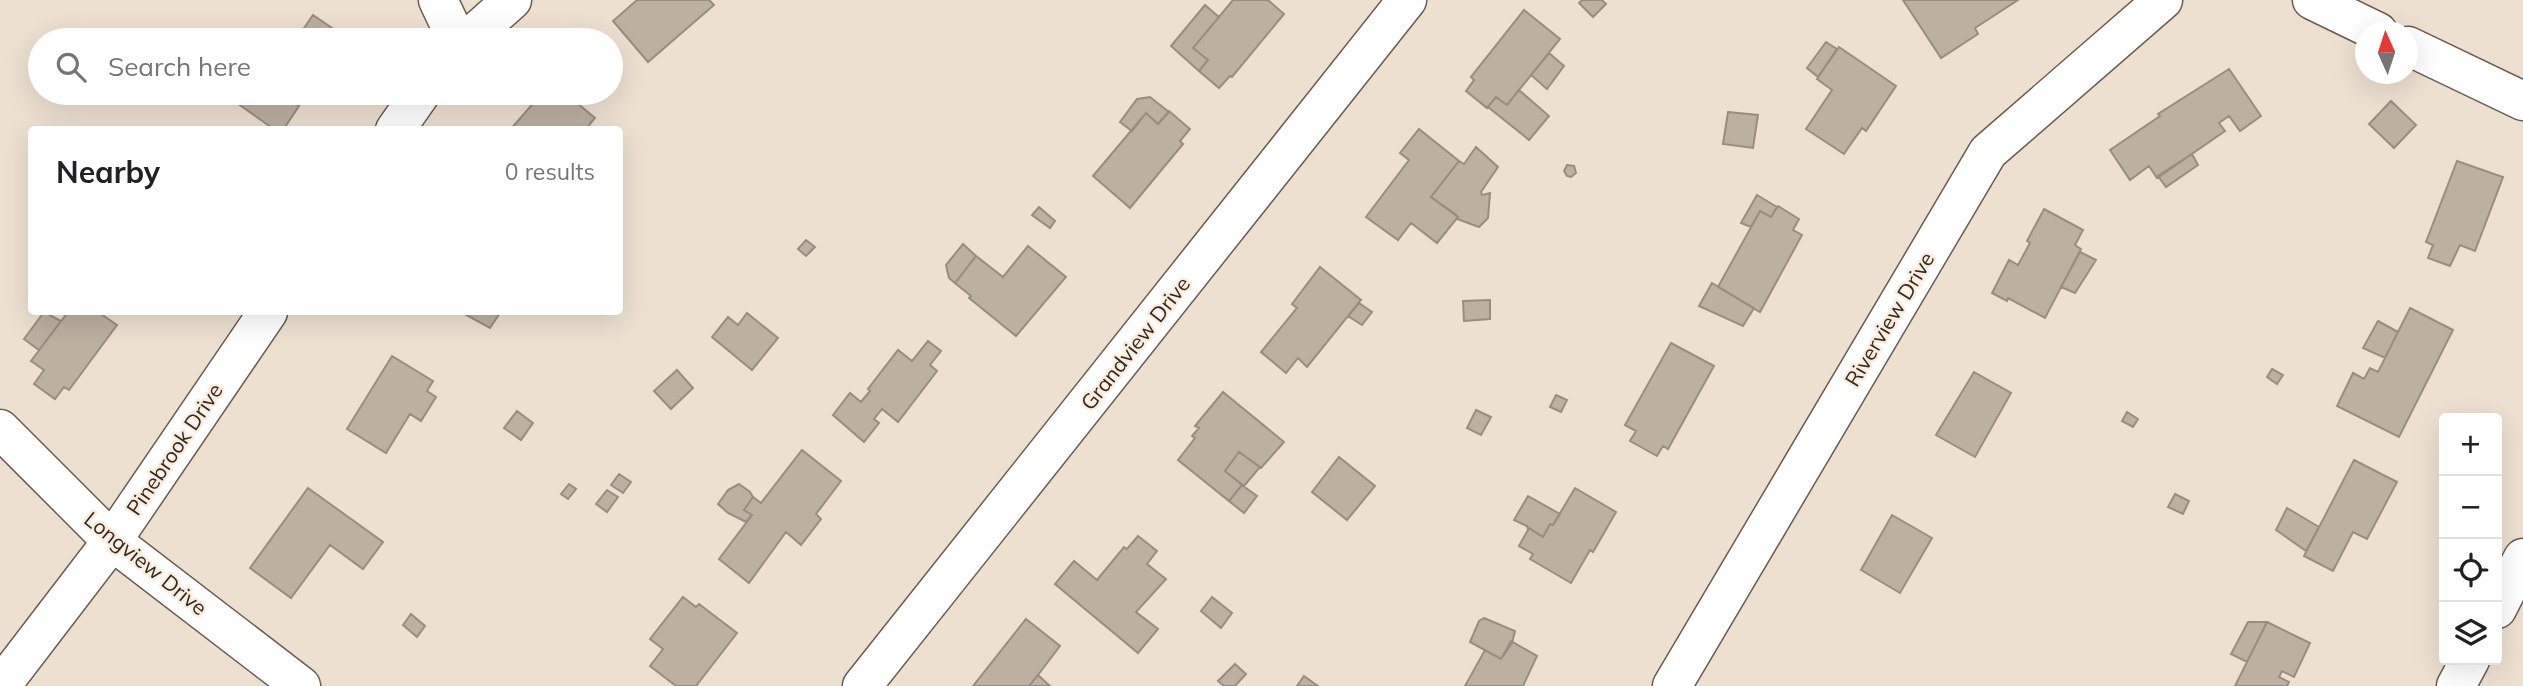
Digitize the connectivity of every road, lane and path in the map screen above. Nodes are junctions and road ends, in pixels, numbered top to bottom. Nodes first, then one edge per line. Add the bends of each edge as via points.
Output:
1 (438, 0) edge
2 (512, 0) edge
3 (1407, 0) edge
4 (2163, 0) edge
5 (2312, 0) edge
6 (2355, 21) edge
7 (451, 28) edge
8 (480, 28) edge
9 (2418, 51) edge
10 (2523, 101) edge
11 (413, 105) edge
12 (398, 126) edge
13 (266, 315) edge
14 (0, 429) edge
15 (112, 541) junction
16 (2523, 558) edge
17 (2501, 602) edge
18 (2467, 665) edge
19 (1, 686) edge
20 (301, 686) edge
21 (862, 686) edge
22 (1672, 686) edge
23 (2456, 686) edge

1 - 7 street
2 - 8 street
3 - 21 street, Grandview Drive
4 - 22 street, Riverview Drive via 1988,152
5 - 6 street
9 - 10 street
11 - 12 street
13 - 15 street, Pinebrook Drive
14 - 15 street, Longview Drive
15 - 19 street, Pinebrook Drive
15 - 20 street, Longview Drive
16 - 17 street
18 - 23 street

